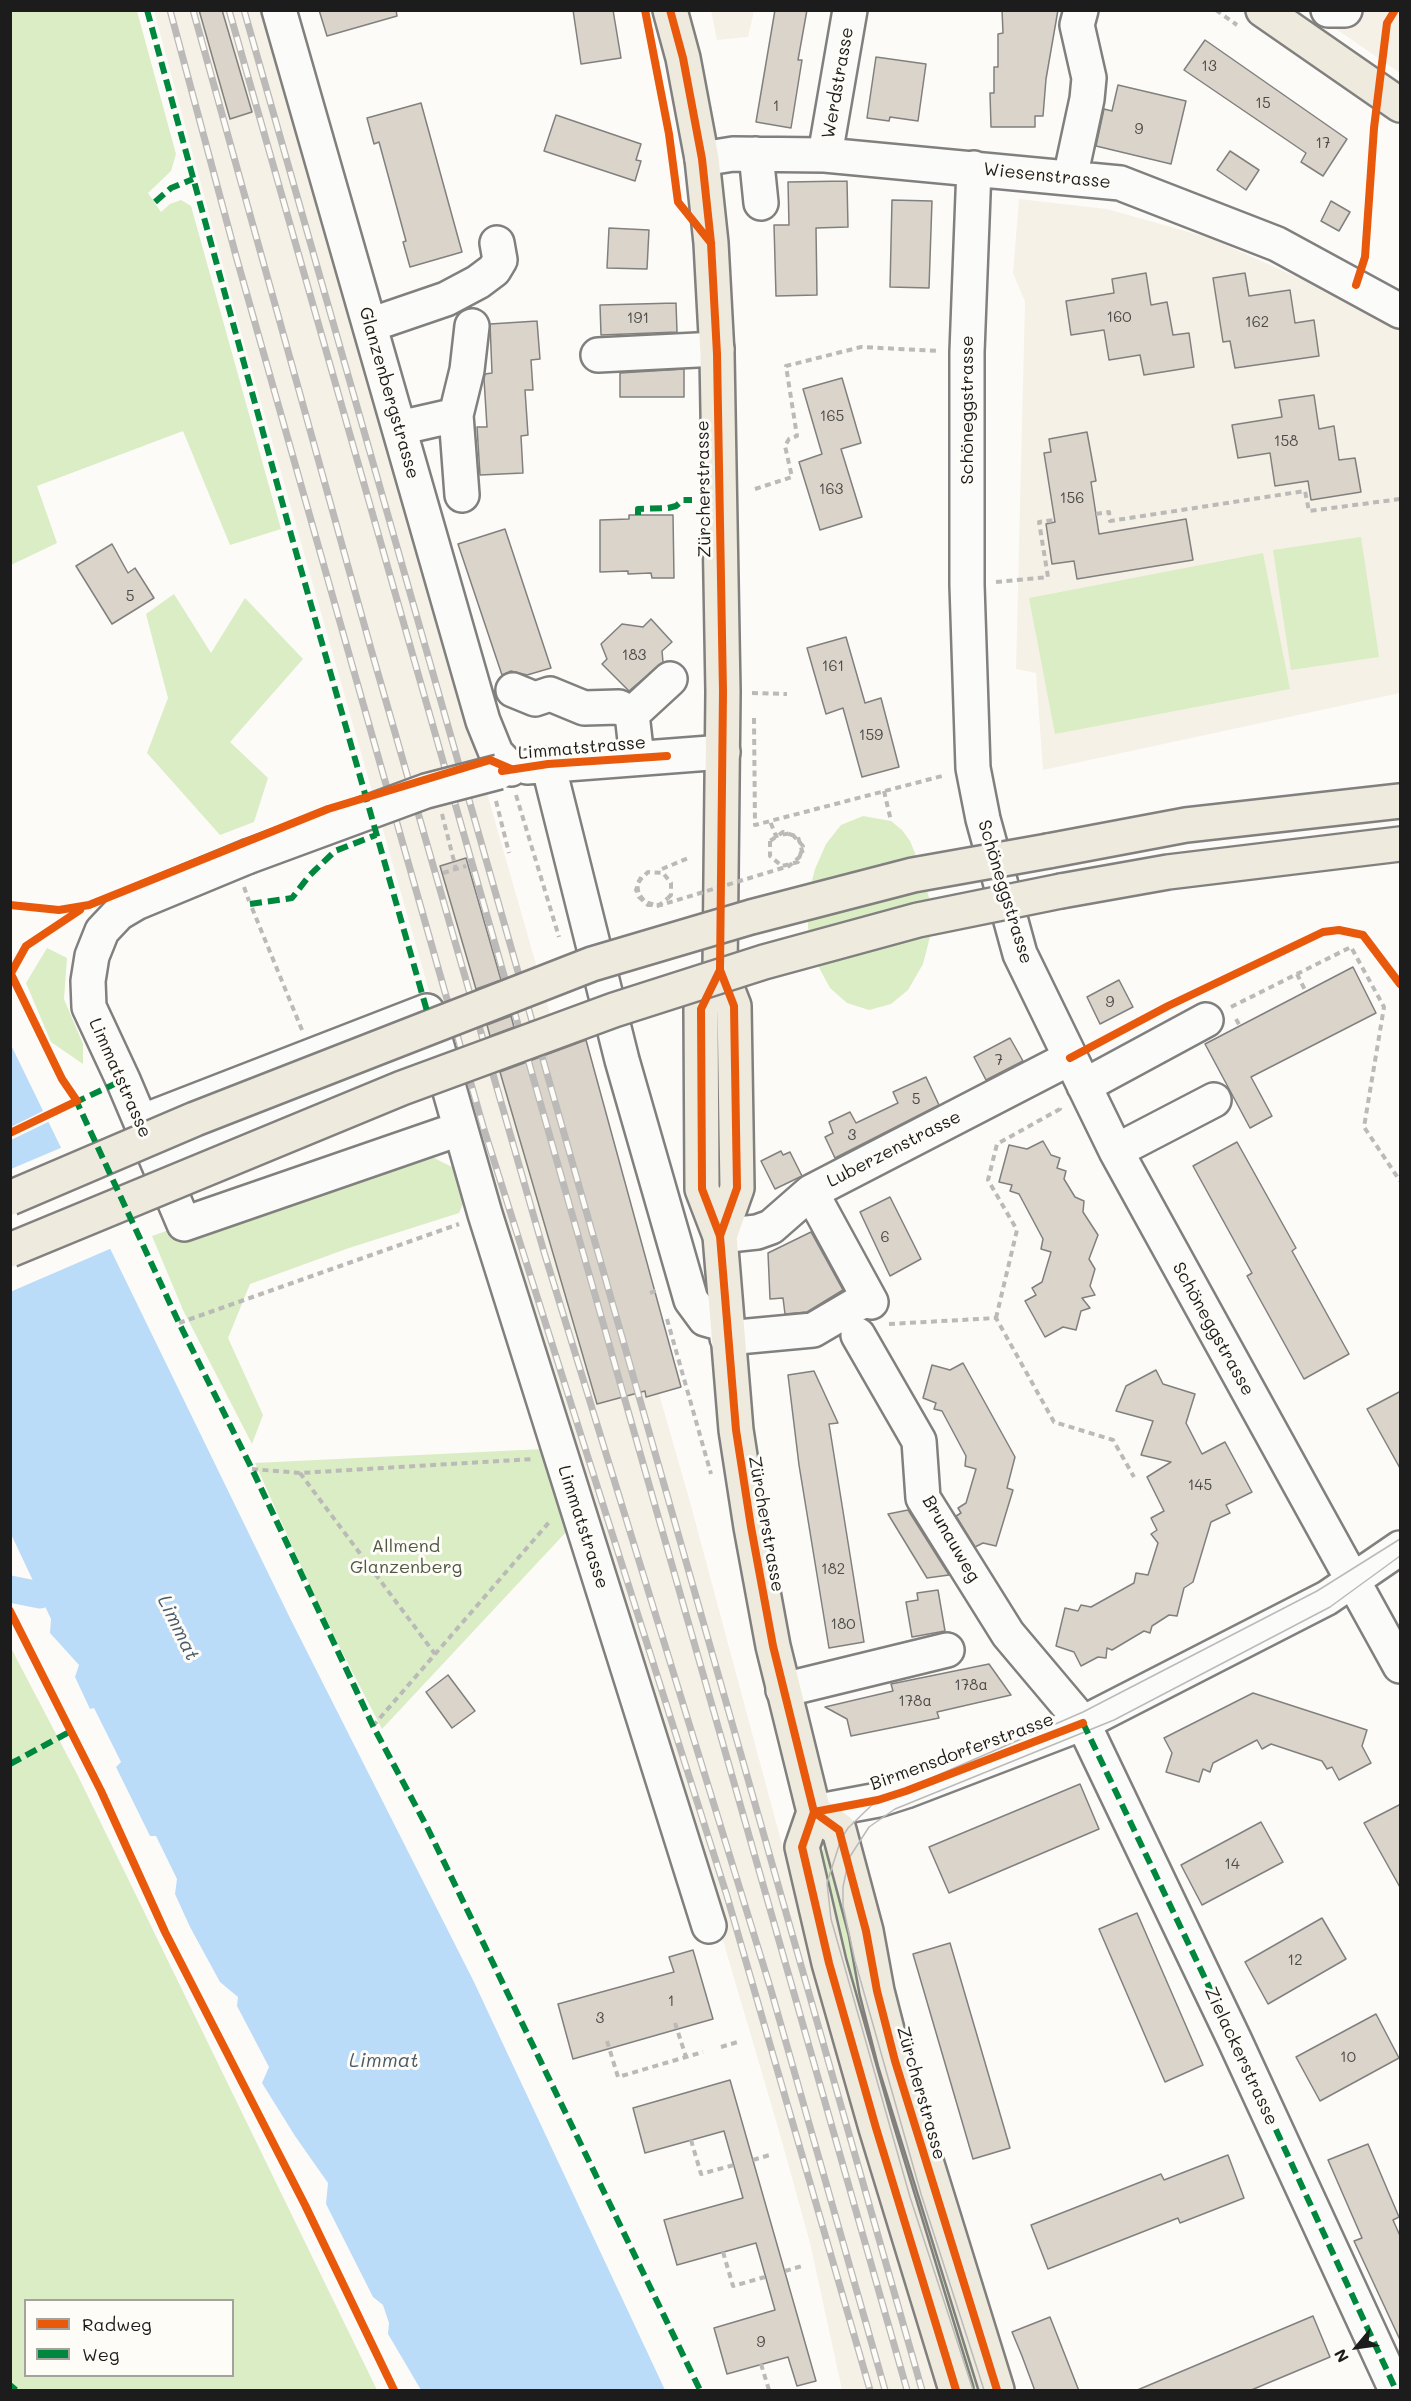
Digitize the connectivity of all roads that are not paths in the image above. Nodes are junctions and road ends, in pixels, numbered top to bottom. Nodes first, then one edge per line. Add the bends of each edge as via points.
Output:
1 (279, 10) edge
2 (670, 10) edge
3 (850, 10) edge
4 (1081, 10) edge
5 (1263, 10) edge
6 (1328, 10) edge
7 (1345, 10) edge
8 (1401, 105) edge
9 (756, 154) junction
10 (825, 155) junction
11 (702, 159) junction
12 (974, 168) junction
13 (1070, 178) junction
14 (761, 203) dead end
15 (497, 243) dead end
16 (1401, 311) edge
17 (370, 326) junction
18 (472, 326) dead end
19 (717, 349) junction
20 (598, 355) dead end
21 (456, 415) junction
22 (399, 428) junction
23 (462, 495) dead end
24 (670, 679) dead end
25 (513, 690) dead end
26 (632, 714) junction
27 (723, 752) junction
28 (637, 758) junction
29 (548, 764) junction
30 (506, 784) junction
31 (1401, 801) edge
32 (1401, 844) edge
33 (1206, 1020) road end
34 (438, 1055) junction
35 (1077, 1072) junction
36 (1214, 1100) dead end
37 (141, 1122) junction
38 (459, 1129) junction
39 (1116, 1150) junction
40 (159, 1165) junction
41 (812, 1192) junction
42 (10, 1198) edge
43 (720, 1236) junction
44 (10, 1250) edge
45 (727, 1332) junction
46 (858, 1335) road end
47 (1401, 1548) edge
48 (1354, 1582) junction
49 (948, 1650) dead end
50 (1401, 1666) edge
51 (783, 1690) junction
52 (1083, 1723) junction
53 (814, 1812) junction
54 (709, 1926) dead end
55 (956, 2391) edge
56 (997, 2391) edge
57 (1396, 2391) edge

1 - 17 street, Glanzenbergstrasse
2 - 11 main road, Zürcherstrasse
3 - 10 street, Werdstrasse
4 - 13 street via 1077,25 1089,78
5 - 8 main road
6 - 7 street
9 - 10 street, Wiesenstrasse
9 - 11 street, Wiesenstrasse
9 - 14 street
10 - 12 street, Wiesenstrasse
11 - 19 main road, Zürcherstrasse
12 - 13 street, Wiesenstrasse
12 - 35 street, Schöneggstrasse via 967,352 967,585 973,768 982,819 1020,954
13 - 16 street, Wiesenstrasse via 1120,183 1277,244
15 - 17 street via 500,260 478,282 446,299
17 - 22 street, Glanzenbergstrasse
18 - 21 street
19 - 20 street
19 - 27 main road, Zürcherstrasse
21 - 22 street
21 - 23 street
22 - 30 street, Glanzenbergstrasse via 483,721
24 - 26 street
25 - 26 street via 535,699 550,694 584,708 619,707
26 - 28 street
27 - 28 street, Limmatstrasse
27 - 43 main road, Zürcherstrasse via 720,970 734,1005 737,1188
28 - 29 street, Limmatstrasse
29 - 30 street, Limmatstrasse
29 - 45 street via 622,1060 691,1300 705,1319
30 - 37 street, Limmatstrasse, bridge via 426,791 245,873 136,903 119,913 102,931 92,956 89,1007
31 - 42 main road, bridge via 1186,825 913,875 751,917 592,964 207,1114
32 - 44 main road, bridge via 1168,872 1061,891 918,920 764,962 614,1010 402,1088
33 - 35 street, Luberzenstrasse
34 - 37 street, Limmatstrasse via 427,1011
34 - 38 street, Limmatstrasse
34 - 40 street
35 - 39 street, Schöneggstrasse
35 - 41 street, Luberzenstrasse via 1042,1072
36 - 39 street
37 - 40 street, Limmatstrasse
38 - 40 street, Limmatstrasse via 184,1224
38 - 54 street, Limmatstrasse
39 - 48 street, Schöneggstrasse
41 - 43 street, Luberzenstrasse via 771,1227
41 - 45 street via 865,1302 813,1330
43 - 45 main road, Zürcherstrasse
45 - 51 main road, Zürcherstrasse via 744,1489
46 - 52 street, Brunauweg via 919,1441 923,1498 1008,1634
47 - 48 street, Birmensdorferstrasse
48 - 50 street, Schöneggstrasse
48 - 52 street, Birmensdorferstrasse
49 - 51 street
51 - 53 main road, Zürcherstrasse
52 - 53 street, Birmensdorferstrasse via 906,1791
52 - 57 street, Zielackerstrasse
53 - 55 main road via 802,1846 810,1886 876,2128
53 - 56 main road, Zürcherstrasse via 838,1830 898,2072

